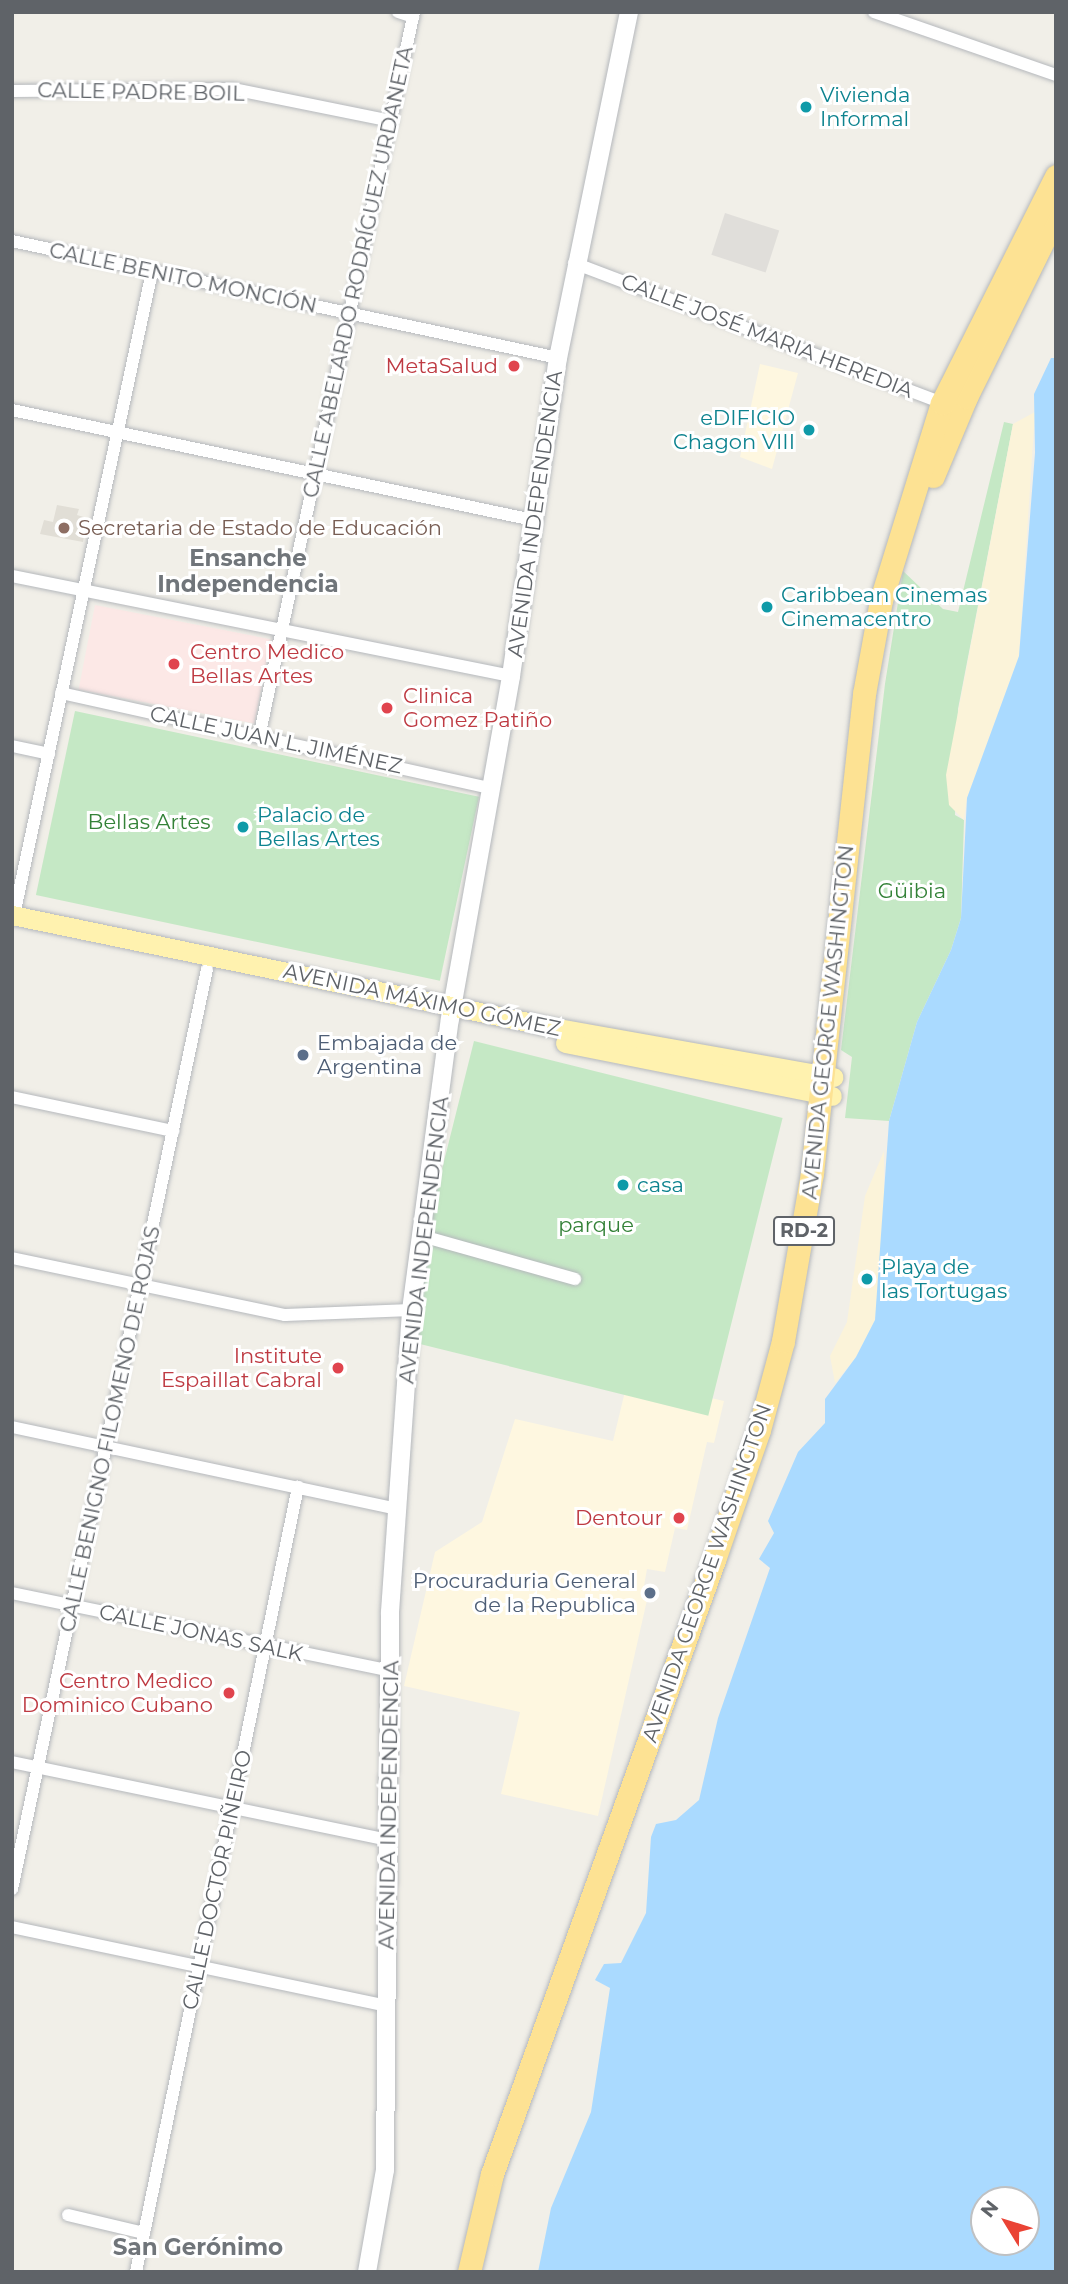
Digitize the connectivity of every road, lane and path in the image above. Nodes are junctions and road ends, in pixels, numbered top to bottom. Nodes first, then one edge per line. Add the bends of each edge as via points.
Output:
1 (398, 12) edge
2 (629, 12) edge
3 (874, 12) edge
4 (413, 14) edge
5 (1056, 75) edge
6 (12, 91) edge
7 (392, 121) junction
8 (1056, 176) edge
9 (1056, 215) edge
10 (12, 241) edge
11 (574, 263) junction
12 (152, 272) junction
13 (349, 314) junction
14 (558, 358) junction
15 (951, 407) junction
16 (12, 410) edge
17 (118, 432) junction
18 (315, 473) junction
19 (533, 520) junction
20 (12, 576) edge
21 (84, 591) junction
22 (280, 632) junction
23 (511, 676) junction
24 (61, 693) junction
25 (259, 737) junction
26 (12, 746) edge
27 (48, 754) junction
28 (491, 788) junction
29 (13, 920) edge
30 (207, 969) junction
31 (451, 1013) junction
32 (828, 1086) junction
33 (12, 1097) edge
34 (173, 1131) junction
35 (422, 1237) junction
36 (12, 1258) edge
37 (575, 1279) dead end
38 (140, 1285) junction
39 (411, 1310) junction
40 (12, 1427) edge
41 (106, 1447) junction
42 (298, 1488) junction
43 (398, 1509) junction
44 (12, 1593) edge
45 (72, 1607) junction
46 (265, 1647) junction
47 (391, 1671) junction
48 (12, 1762) edge
49 (38, 1767) junction
50 (232, 1807) junction
51 (389, 1840) junction
52 (12, 1889) edge
53 (12, 1927) edge
54 (199, 1967) junction
55 (387, 2006) junction
56 (68, 2215) dead end
57 (144, 2233) junction
58 (136, 2272) edge
59 (367, 2272) edge
60 (469, 2272) edge
61 (481, 2272) edge

1 - 4 street
2 - 11 main road, AVENIDA INDEPENDENCIA
3 - 5 street
4 - 7 street, CALLE ABELARDO RODRÍGUEZ URDANETA
6 - 7 street, CALLE PADRE BOIL via 233,89
7 - 13 street, CALLE ABELARDO RODRÍGUEZ URDANETA
8 - 15 highway, AVENIDA GEORGE WASHINGTON / RD-2
9 - 15 highway, AVENIDA GEORGE WASHINGTON / RD-2
10 - 12 street, CALLE BENITO MONCIÓN
11 - 14 main road, AVENIDA INDEPENDENCIA
11 - 15 street, CALLE JOSÉ MARIA HEREDIA
12 - 13 street, CALLE BENITO MONCIÓN
12 - 17 street
13 - 14 street, CALLE BENITO MONCIÓN
13 - 18 street, CALLE ABELARDO RODRÍGUEZ URDANETA
14 - 19 main road, AVENIDA INDEPENDENCIA
15 - 32 highway, AVENIDA GEORGE WASHINGTON / RD-2 via 881,600 864,694
16 - 17 street
17 - 18 street
17 - 21 street
18 - 19 street
18 - 22 street, CALLE ABELARDO RODRÍGUEZ URDANETA
19 - 23 main road, AVENIDA INDEPENDENCIA
20 - 21 street
21 - 22 street
21 - 24 street
22 - 23 street
22 - 25 street, CALLE ABELARDO RODRÍGUEZ URDANETA
23 - 28 main road, AVENIDA INDEPENDENCIA
24 - 25 street, CALLE JUAN L. JIMÉNEZ
24 - 27 street
25 - 28 street, CALLE JUAN L. JIMÉNEZ
26 - 27 street
27 - 29 street
28 - 31 main road, AVENIDA INDEPENDENCIA
29 - 30 main road, AVENIDA MÁXIMO GÓMEZ
29 - 31 main road, AVENIDA MÁXIMO GÓMEZ
30 - 31 main road, AVENIDA MÁXIMO GÓMEZ
30 - 34 street, CALLE BENIGNO FILOMENO DE ROJAS
31 - 32 main road, AVENIDA MÁXIMO GÓMEZ
31 - 35 main road, AVENIDA INDEPENDENCIA
32 - 60 highway, AVENIDA GEORGE WASHINGTON / RD-2 via 798,1263 759,1430 492,2174
32 - 61 highway, AVENIDA GEORGE WASHINGTON / RD-2 via 812,1262 785,1388 545,2060 496,2204
33 - 34 street
34 - 38 street, CALLE BENIGNO FILOMENO DE ROJAS
35 - 37 street
35 - 39 main road, AVENIDA INDEPENDENCIA
36 - 38 street
38 - 39 street via 285,1315
38 - 41 street, CALLE BENIGNO FILOMENO DE ROJAS
39 - 43 main road, AVENIDA INDEPENDENCIA
40 - 41 street
41 - 42 street
41 - 45 street, CALLE BENIGNO FILOMENO DE ROJAS
42 - 43 street
42 - 46 street, CALLE DOCTOR PIÑEIRO
43 - 47 main road, AVENIDA INDEPENDENCIA via 390,1612
44 - 45 street, CALLE JONAS SALK
45 - 46 street, CALLE JONAS SALK
45 - 49 street, CALLE BENIGNO FILOMENO DE ROJAS
46 - 47 street, CALLE JONAS SALK
46 - 50 street, CALLE DOCTOR PIÑEIRO
47 - 51 main road, AVENIDA INDEPENDENCIA
48 - 49 street
49 - 50 street
49 - 52 street, CALLE BENIGNO FILOMENO DE ROJAS
50 - 51 street
50 - 54 street, CALLE DOCTOR PIÑEIRO
51 - 55 main road, AVENIDA INDEPENDENCIA
53 - 54 street
54 - 55 street
54 - 57 street, CALLE DOCTOR PIÑEIRO
55 - 59 main road, AVENIDA INDEPENDENCIA via 385,2170
56 - 57 street
57 - 58 street, CALLE DOCTOR PIÑEIRO

